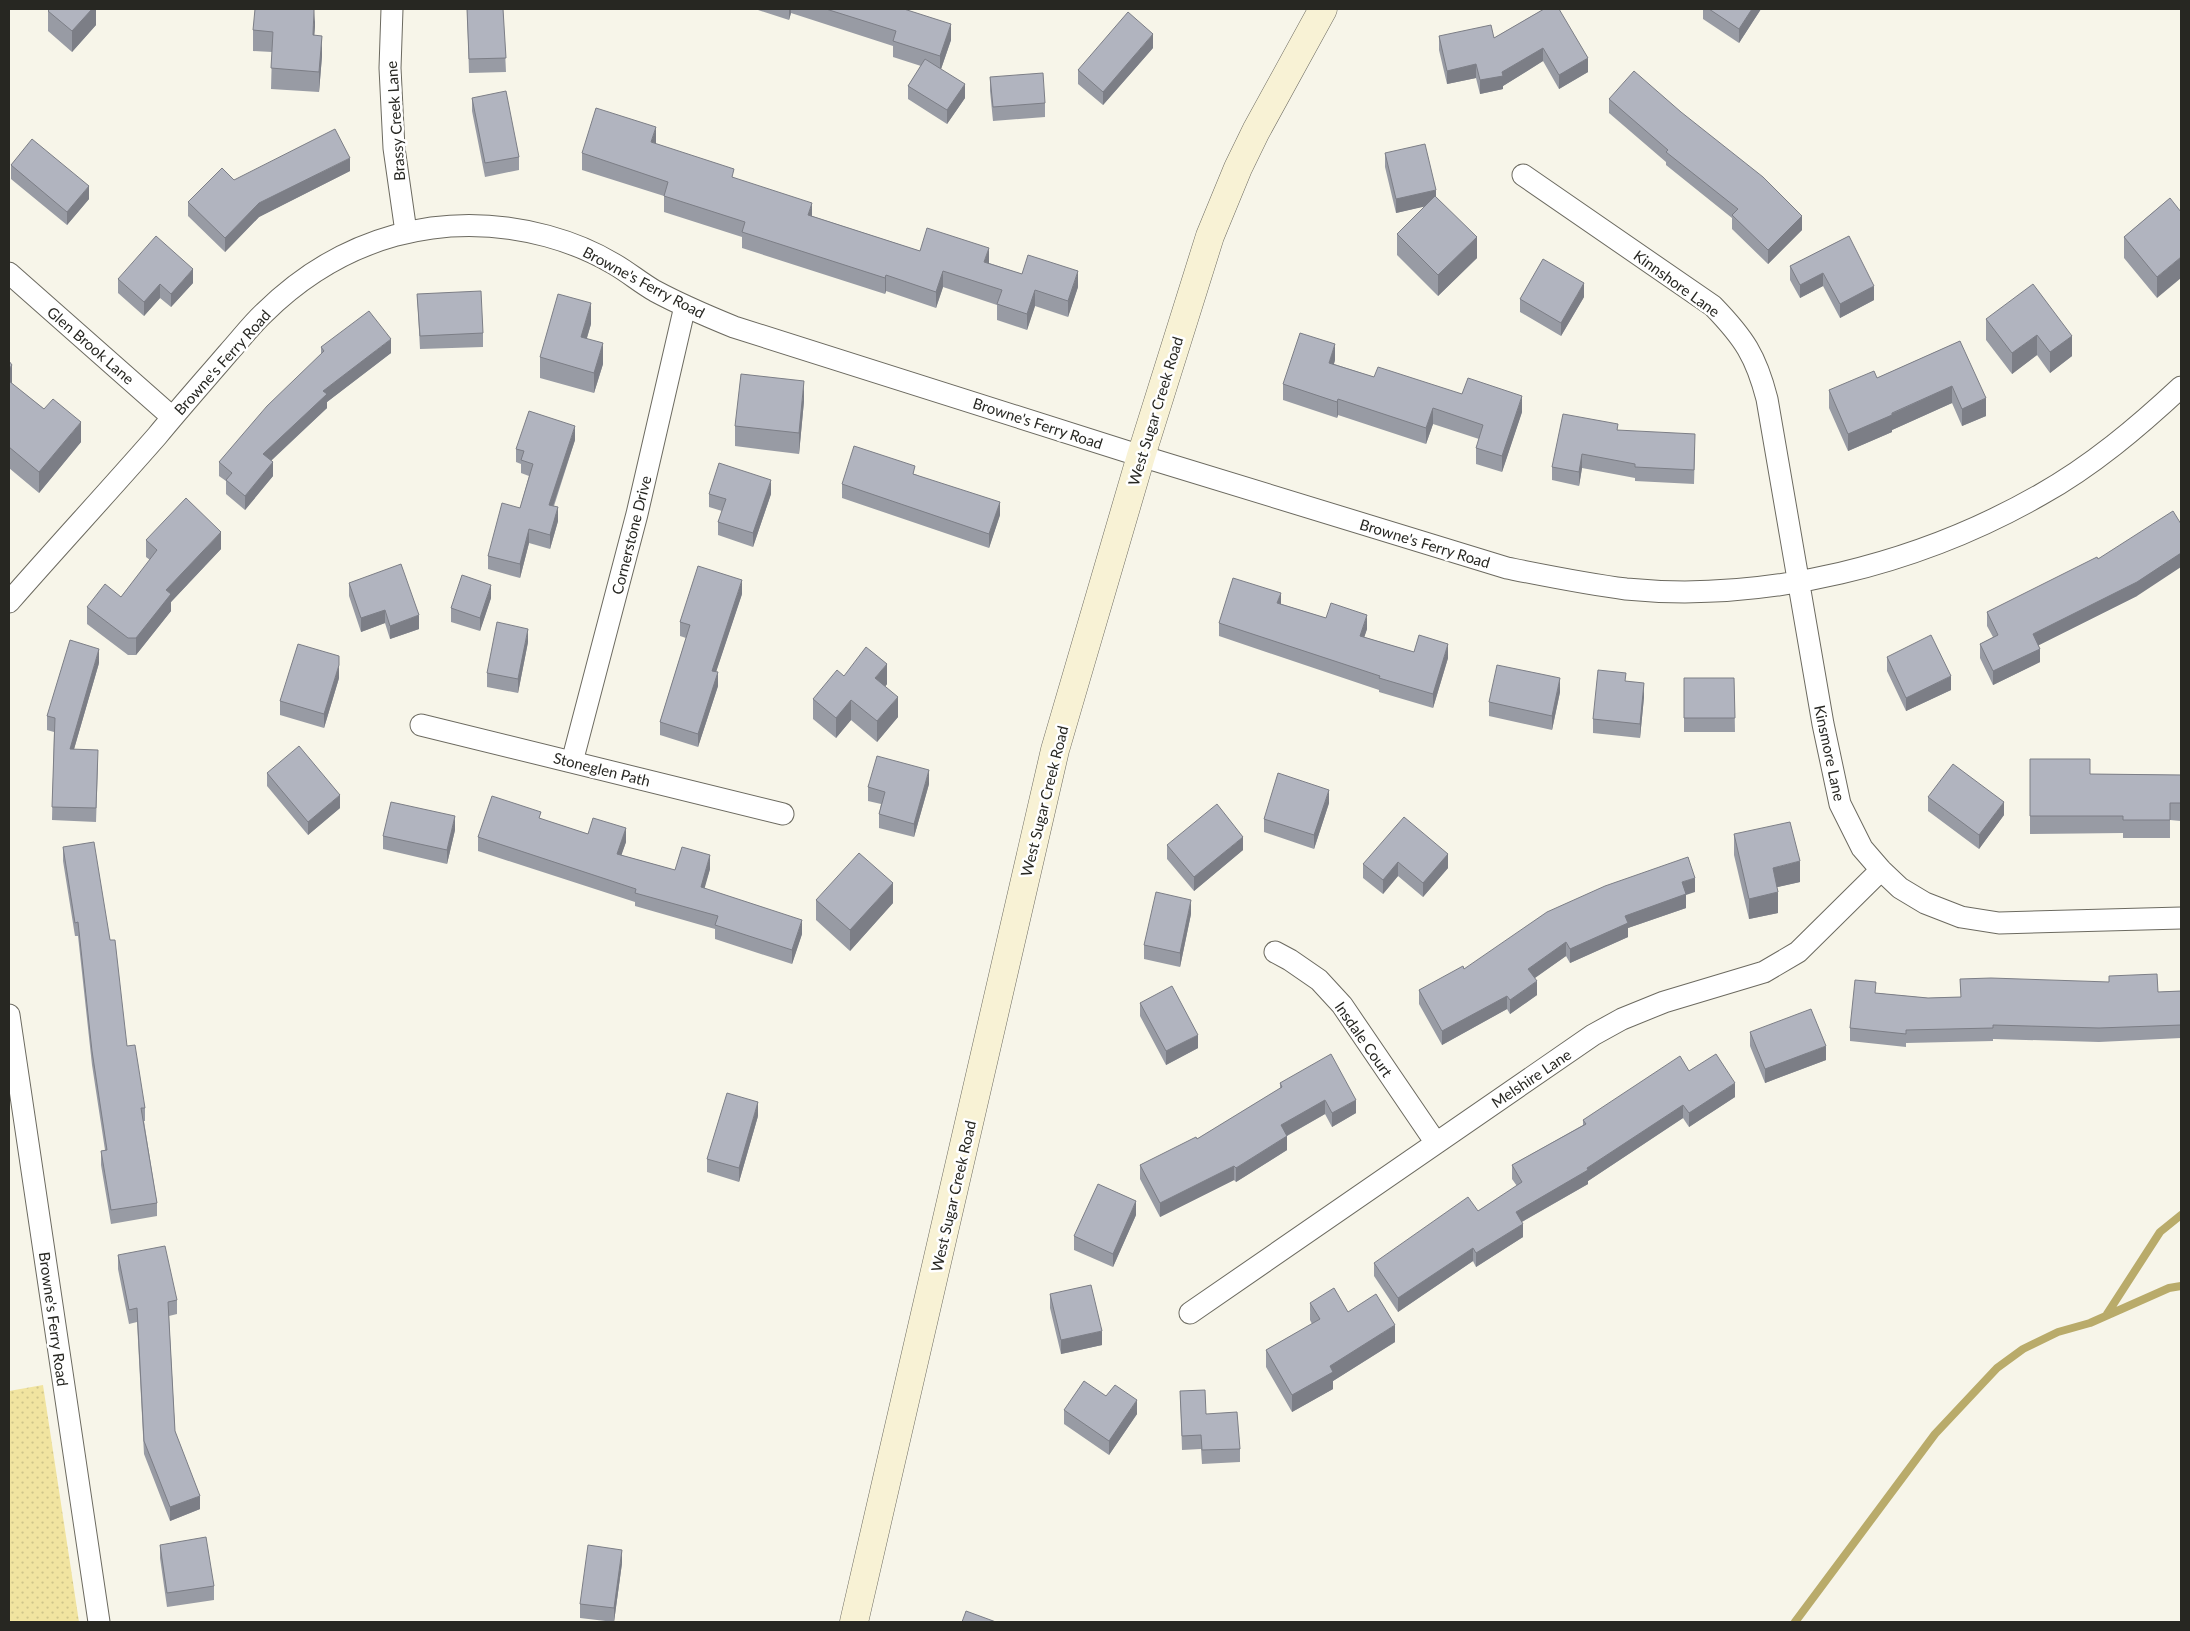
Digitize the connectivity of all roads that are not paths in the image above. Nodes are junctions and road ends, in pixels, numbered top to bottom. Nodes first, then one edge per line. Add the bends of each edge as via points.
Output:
1 (392, 9) edge
2 (1323, 9) edge
3 (1523, 175) dead end
4 (406, 232) junction
5 (9, 273) edge
6 (685, 306) junction
7 (2181, 387) edge
8 (172, 417) junction
9 (1141, 456) junction
10 (1798, 582) junction
11 (9, 602) edge
12 (421, 724) dead end
13 (572, 762) junction
14 (783, 814) dead end
15 (1881, 870) junction
16 (2181, 918) edge
17 (1275, 952) dead end
18 (9, 1016) edge
19 (16, 1108) edge
20 (1436, 1143) junction
21 (1190, 1313) dead end
22 (99, 1622) edge
23 (854, 1622) edge

1 - 4 street, Brassy Creek Lane via 390,68 394,148
2 - 9 main road, West Sugar Creek Road via 1238,168 1195,278
3 - 10 street, Kinnshore Lane via 1714,306 1746,343 1760,372 1767,399
4 - 6 street, Browne's Ferry Road via 459,224 501,226 547,236 612,262 653,290
4 - 8 street, Browne's Ferry Road via 343,254 301,281 263,313
5 - 8 street, Glen Brook Lane
6 - 9 street, Browne's Ferry Road via 734,327
6 - 13 street, Cornerstone Drive via 637,514
7 - 10 street, Browne's Ferry Road via 2093,462 2041,495 1976,529 1918,552
8 - 11 street, Browne's Ferry Road
9 - 10 street, Browne's Ferry Road via 1507,568 1567,581 1628,589 1689,591
9 - 23 main road, West Sugar Creek Road via 1055,750
10 - 15 street, Kinsmore Lane via 1840,804 1862,848
12 - 13 street, Stoneglen Path
13 - 14 street, Stoneglen Path
15 - 16 street, Kinsmore Lane via 1900,888 1925,903 1961,917 1999,923
15 - 20 street, Melshire Lane via 1798,952 1764,972 1664,1002 1622,1019
17 - 20 street, Insdale Court via 1318,980 1342,1005
18 - 19 street, Browne's Ferry Road
19 - 22 street, Browne's Ferry Road
20 - 21 street, Melshire Lane

